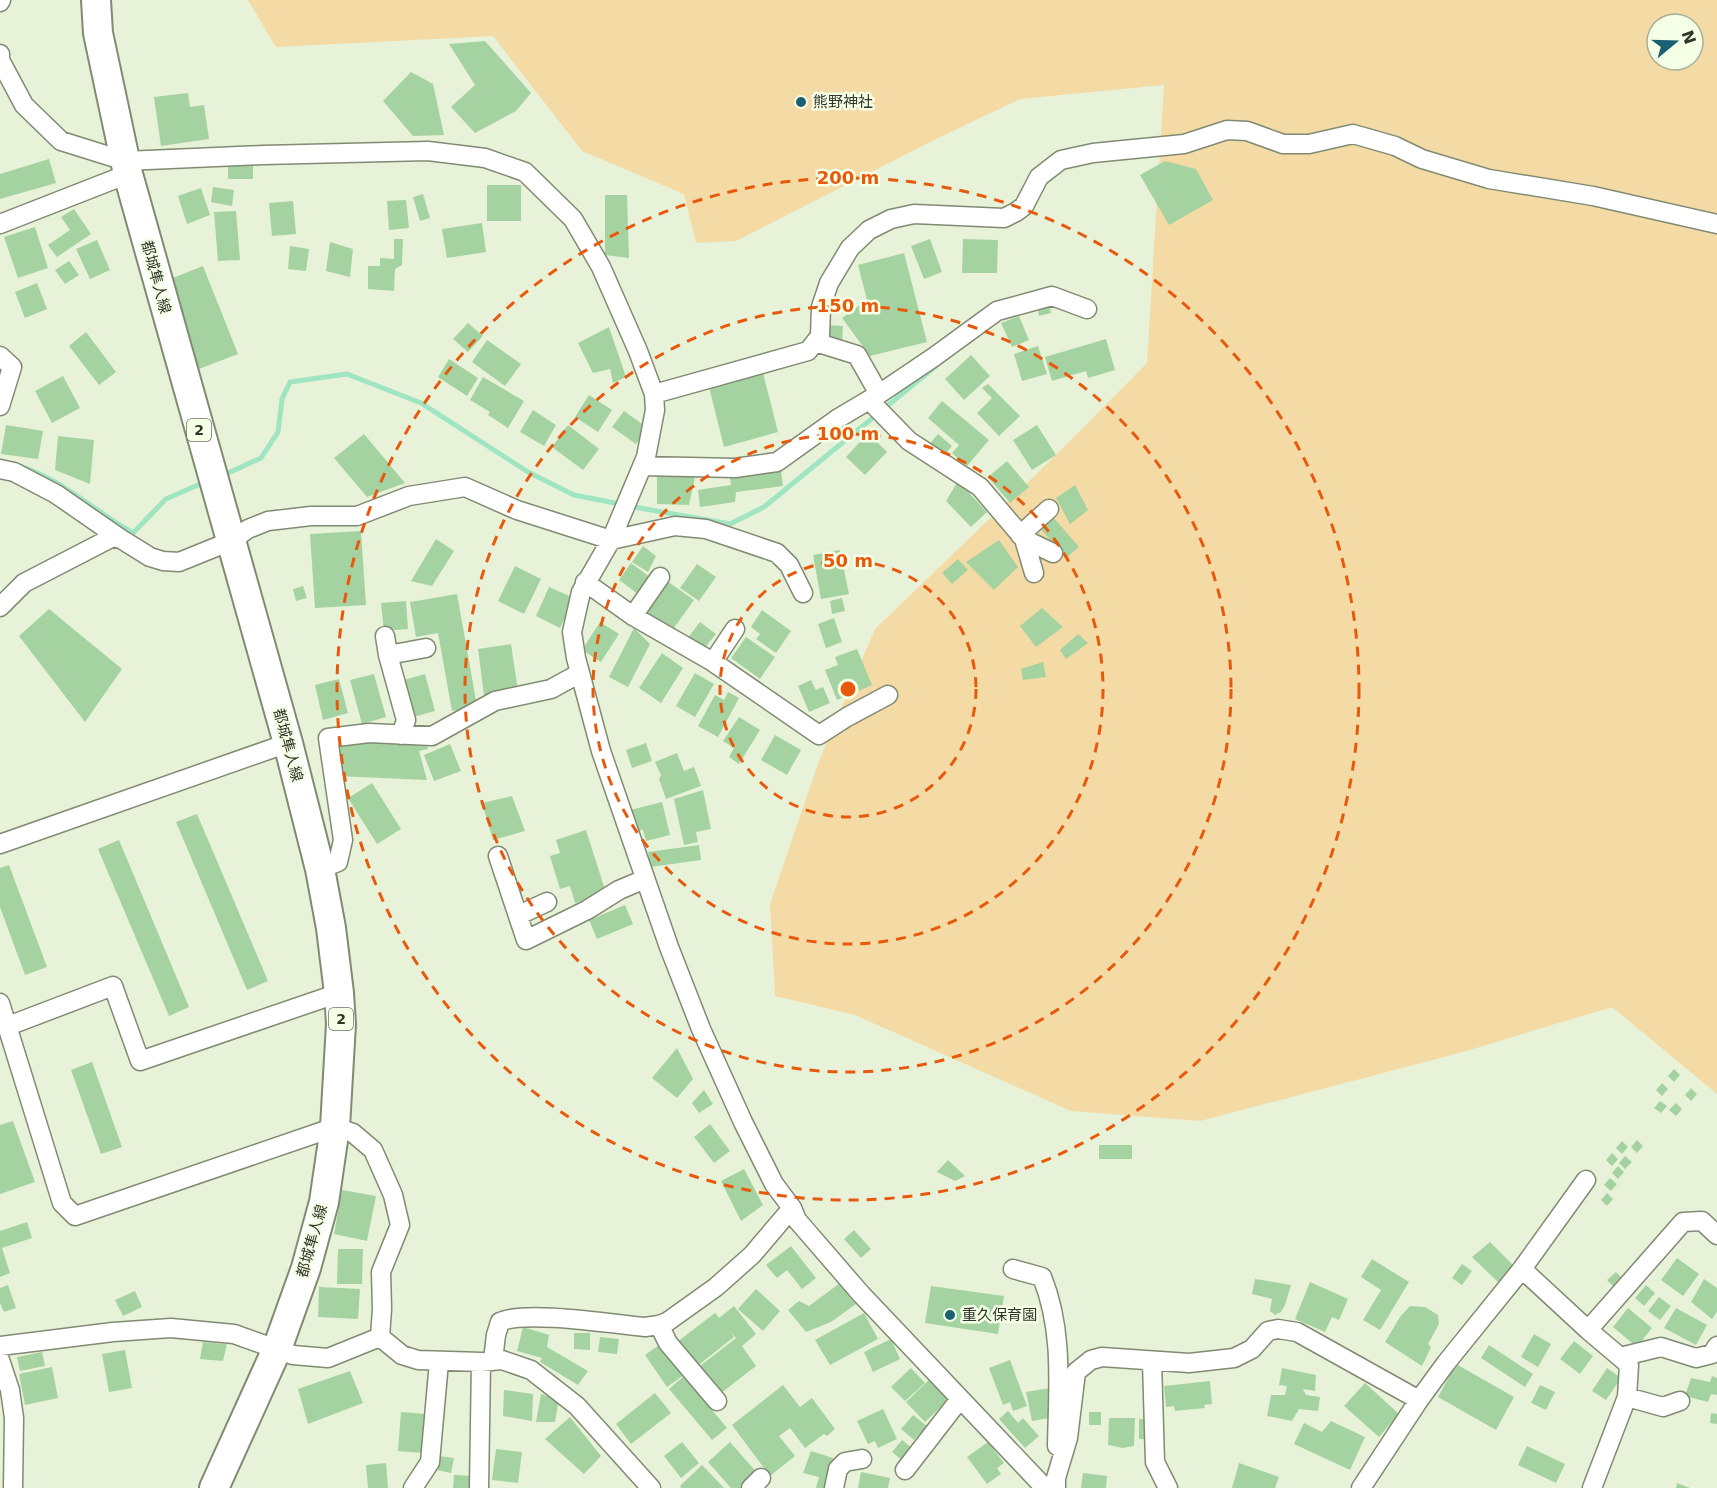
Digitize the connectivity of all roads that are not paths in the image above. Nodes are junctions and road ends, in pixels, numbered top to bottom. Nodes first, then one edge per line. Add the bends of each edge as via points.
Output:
1 (96, 0) edge
2 (0, 54) edge
3 (127, 167) junction
4 (0, 224) edge
5 (1717, 224) edge
6 (1087, 309) dead end
7 (815, 342) junction
8 (0, 356) edge
9 (654, 394) junction
10 (878, 405) junction
11 (0, 406) edge
12 (642, 466) junction
13 (0, 469) edge
14 (1048, 509) dead end
15 (1022, 537) junction
16 (121, 539) junction
17 (611, 540) junction
18 (231, 541) junction
19 (1053, 554) dead end
20 (1034, 573) dead end
21 (660, 577) dead end
22 (585, 582) junction
23 (803, 593) dead end
24 (0, 607) edge
25 (633, 616) junction
26 (735, 629) dead end
27 (385, 636) dead end
28 (426, 648) dead end
29 (388, 655) junction
30 (713, 662) junction
31 (580, 673) junction
32 (888, 695) dead end
33 (401, 735) junction
34 (288, 743) junction
35 (0, 844) edge
36 (498, 856) dead end
37 (320, 869) junction
38 (645, 879) junction
39 (547, 902) dead end
40 (519, 915) junction
41 (339, 993) junction
42 (0, 1003) edge
43 (8, 1026) junction
44 (335, 1127) junction
45 (1586, 1180) dead end
46 (792, 1208) junction
47 (1717, 1235) edge
48 (1013, 1269) dead end
49 (1522, 1269) junction
50 (660, 1325) junction
51 (1588, 1330) junction
52 (380, 1337) junction
53 (0, 1346) edge
54 (1717, 1346) edge
55 (277, 1349) junction
56 (1620, 1357) junction
57 (0, 1359) edge
58 (487, 1361) junction
59 (438, 1362) junction
60 (1152, 1362) junction
61 (1627, 1397) junction
62 (960, 1399) junction
63 (1419, 1400) junction
64 (717, 1401) dead end
65 (1680, 1401) dead end
66 (862, 1459) dead end
67 (905, 1470) dead end
68 (1052, 1485) edge
69 (13, 1488) edge
70 (214, 1488) edge
71 (413, 1488) edge
72 (479, 1488) edge
73 (651, 1488) edge
74 (834, 1488) edge
75 (1168, 1488) edge
76 (1361, 1488) edge
77 (1592, 1488) edge

1 - 3 main road, 都城隼人線 / 2 via 98,33
2 - 3 street via 24,105 61,141
3 - 4 street
3 - 9 street via 262,155 428,151 485,158 525,172 573,219 602,267
3 - 18 main road, 都城隼人線 / 2
5 - 7 street via 1593,196 1489,179 1353,134 1309,144 1283,144 1247,131 1227,130 1184,144 1061,160 1039,177 1024,206 1004,218 914,214 869,230 850,248 828,283 821,307 820,336
6 - 10 street via 1052,296 997,311
7 - 9 street via 808,351
7 - 10 street via 857,355
8 - 11 street via 12,368
9 - 12 street via 651,436
10 - 12 street via 837,419 777,462 735,468
10 - 15 street via 909,441 980,487
12 - 17 street
13 - 16 street via 56,494
14 - 15 street
15 - 19 street
15 - 20 street
16 - 18 street via 150,557 179,562
16 - 24 street via 113,537 24,583
17 - 18 street via 517,510 465,487 409,496 357,516 268,521
17 - 22 street
17 - 23 street via 675,526 706,529 777,553 789,565
18 - 34 main road, 都城隼人線 / 2
21 - 25 street
22 - 25 street
22 - 31 street via 572,632
25 - 30 street
26 - 30 street
27 - 29 street
28 - 29 street
29 - 33 street via 406,720
30 - 32 street via 819,735
31 - 33 street via 550,689 495,701 432,736
31 - 38 street via 601,751
33 - 37 street via 369,733 328,738 343,840 338,862
34 - 35 street
34 - 37 main road, 都城隼人線 / 2
36 - 40 street
37 - 41 main road, 都城隼人線 / 2
38 - 40 street via 526,940
38 - 46 street via 701,1029 748,1133 774,1184
39 - 40 street
41 - 43 street via 140,1061 113,986
41 - 44 main road, 都城隼人線 / 2
42 - 43 street
43 - 44 street via 62,1203 75,1216
44 - 52 street via 353,1133 373,1150 393,1195 400,1225 381,1272
44 - 55 main road, 都城隼人線 / 2 via 324,1202
45 - 49 street
46 - 50 street via 752,1255 716,1287
46 - 62 street via 797,1220 861,1294
47 - 51 street via 1702,1221 1683,1222
48 - 68 street via 1042,1277 1051,1299 1059,1348
49 - 51 street
49 - 63 street
50 - 58 street via 508,1318 500,1322
50 - 64 street via 668,1343
51 - 56 street
52 - 55 street via 328,1358 293,1355
52 - 59 street via 402,1355
53 - 55 street via 171,1328 234,1334
54 - 56 street via 1712,1354 1696,1358 1661,1347
55 - 70 main road, 都城隼人線 / 2
56 - 61 street via 1629,1365
57 - 69 street via 14,1418
58 - 59 street
58 - 72 street
58 - 73 street via 502,1360 531,1370 577,1406
59 - 71 street via 430,1462
60 - 63 street via 1234,1358 1252,1349 1268,1331 1278,1329 1297,1332
60 - 68 street via 1102,1357 1090,1360 1076,1372 1068,1438
60 - 75 street via 1155,1462
61 - 65 street via 1663,1407
61 - 77 street
62 - 67 street
62 - 68 street
63 - 76 street
66 - 74 street via 844,1462 838,1469

